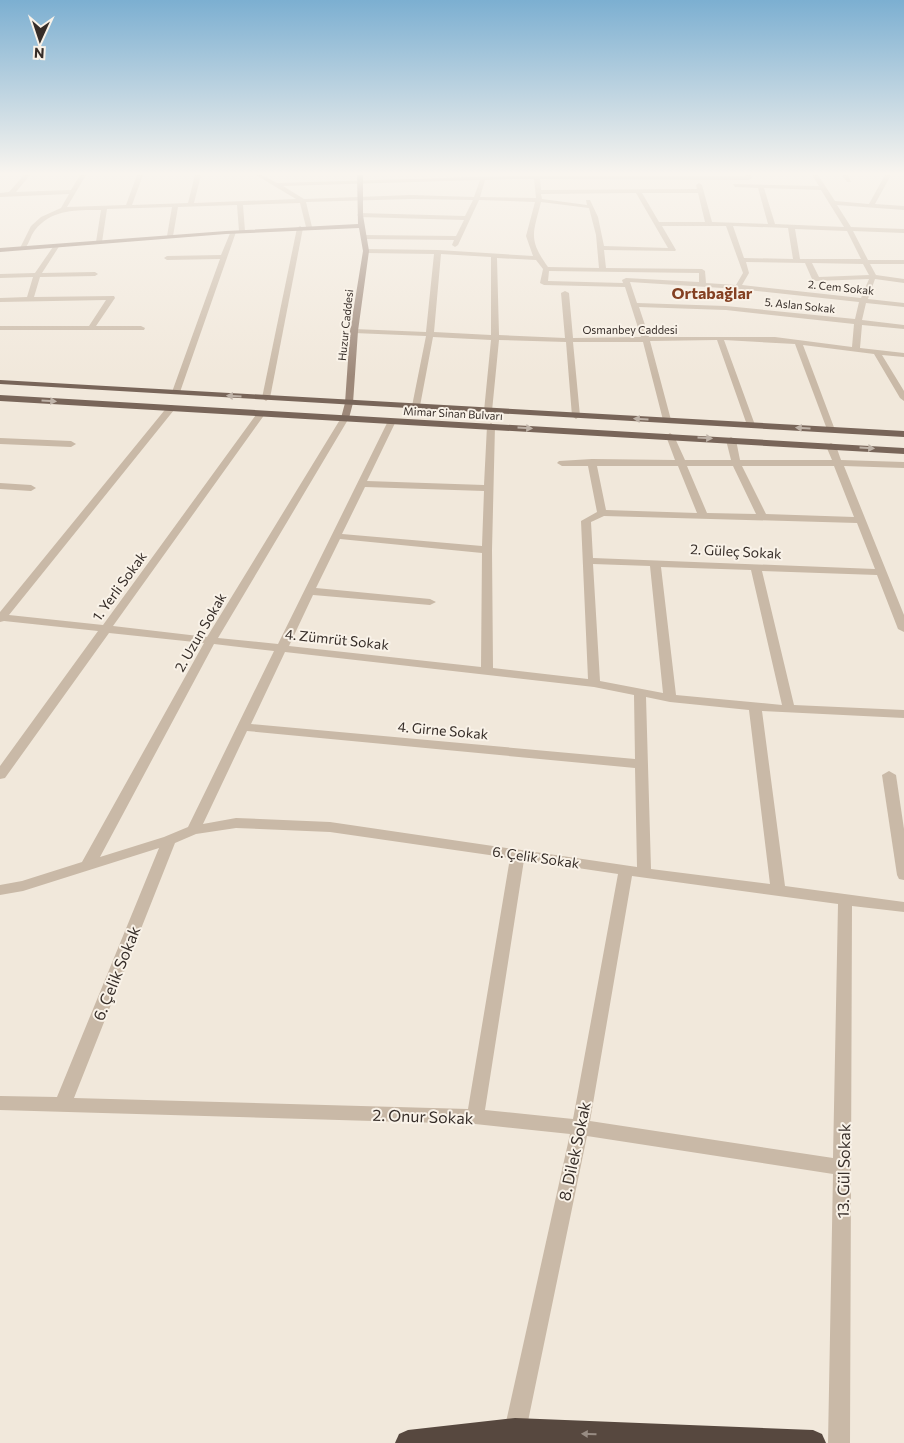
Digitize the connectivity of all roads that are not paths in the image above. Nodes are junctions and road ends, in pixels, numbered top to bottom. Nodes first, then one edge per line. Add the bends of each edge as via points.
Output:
1 (25, 242) edge
2 (94, 242) edge
3 (229, 242) edge
4 (301, 242) edge
5 (365, 242) edge
6 (456, 242) edge
7 (531, 242) edge
8 (600, 242) edge
9 (668, 242) edge
10 (735, 242) edge
11 (794, 242) edge
12 (856, 242) edge
13 (57, 245) junction
14 (23, 248) junction
15 (601, 248) junction
16 (0, 250) edge
17 (366, 251) junction
18 (438, 252) junction
19 (452, 253) junction
20 (494, 255) junction
21 (167, 258) dead end
22 (224, 258) junction
23 (538, 258) junction
24 (741, 260) junction
25 (797, 261) junction
26 (808, 261) junction
27 (866, 261) junction
28 (904, 262) edge
29 (546, 269) junction
30 (603, 270) junction
31 (95, 274) dead end
32 (37, 275) junction
33 (0, 276) edge
34 (873, 277) junction
35 (904, 281) edge
36 (627, 283) junction
37 (703, 284) junction
38 (738, 287) junction
39 (565, 293) dead end
40 (30, 299) junction
41 (0, 300) edge
42 (862, 300) junction
43 (904, 305) edge
44 (633, 306) junction
45 (857, 322) junction
46 (904, 327) edge
47 (0, 328) edge
48 (91, 328) junction
49 (141, 328) dead end
50 (354, 331) junction
51 (430, 333) junction
52 (495, 336) junction
53 (720, 339) junction
54 (568, 340) junction
55 (646, 340) junction
56 (798, 341) junction
57 (856, 350) junction
58 (877, 353) junction
59 (904, 355) edge
60 (0, 382) edge
61 (176, 392) junction
62 (0, 398) edge
63 (266, 398) junction
64 (904, 398) edge
65 (302, 400) junction
66 (349, 402) junction
67 (416, 406) junction
68 (171, 408) junction
69 (488, 411) junction
70 (518, 413) junction
71 (261, 414) junction
72 (576, 416) junction
73 (345, 418) junction
74 (667, 420) junction
75 (392, 421) junction
76 (751, 425) junction
77 (491, 426) junction
78 (831, 430) junction
79 (904, 434) edge
80 (670, 436) junction
81 (730, 440) junction
82 (0, 441) edge
83 (70, 444) dead end
84 (831, 446) junction
85 (904, 451) edge
86 (562, 462) dead end
87 (592, 462) junction
88 (681, 462) junction
89 (736, 462) junction
90 (838, 463) junction
91 (904, 465) edge
92 (362, 484) junction
93 (0, 486) edge
94 (31, 488) dead end
95 (488, 488) junction
96 (602, 514) junction
97 (702, 515) junction
98 (762, 517) junction
99 (862, 520) junction
100 (336, 536) junction
101 (487, 550) junction
102 (589, 561) junction
103 (655, 562) junction
104 (756, 567) junction
105 (882, 572) junction
106 (309, 591) junction
107 (430, 602) dead end
108 (1, 618) edge
109 (904, 629) edge
110 (106, 630) junction
111 (212, 640) junction
112 (280, 648) junction
113 (487, 671) junction
114 (594, 683) junction
115 (640, 692) junction
116 (670, 698) junction
117 (754, 707) junction
118 (789, 709) junction
119 (904, 714) edge
120 (242, 727) junction
121 (642, 764) junction
122 (0, 775) edge
123 (889, 775) dead end
124 (193, 830) junction
125 (169, 840) junction
126 (518, 855) junction
127 (88, 865) junction
128 (626, 870) junction
129 (644, 873) junction
130 (904, 875) edge
131 (0, 890) edge
132 (778, 891) junction
133 (845, 899) junction
134 (904, 907) edge
135 (0, 1103) edge
136 (62, 1106) junction
137 (475, 1117) junction
138 (580, 1127) junction
139 (843, 1168) junction
140 (515, 1430) junction
141 (408, 1443) edge
142 (813, 1443) edge
143 (839, 1443) edge

1 - 14 street
2 - 13 main road
3 - 22 street
4 - 63 street
5 - 17 main road, Huzur Caddesi
6 - 19 street
7 - 23 street
8 - 15 street
9 - 15 street via 674,252
10 - 24 street
11 - 25 street
12 - 27 street
13 - 14 main road
13 - 32 street
14 - 16 main road
15 - 30 street
17 - 18 street
17 - 50 main road, Huzur Caddesi
18 - 19 street
18 - 51 street
19 - 20 street
20 - 23 street
20 - 52 street
21 - 22 street
22 - 61 street
23 - 29 street
24 - 25 street
24 - 38 street via 746,273
25 - 26 street
26 - 27 street
26 - 34 street via 816,279
27 - 28 street
27 - 34 street
29 - 30 street
29 - 36 street, 2. Cem Sokak via 544,283
30 - 37 street via 702,271
31 - 32 street
32 - 33 street
32 - 40 street
34 - 35 street
34 - 42 street
36 - 37 street, 2. Cem Sokak
36 - 44 street
37 - 38 street, 2. Cem Sokak
38 - 42 street, 2. Cem Sokak
39 - 54 street
40 - 41 street
40 - 48 street via 111,298
42 - 43 street, 2. Cem Sokak
42 - 45 street
44 - 45 street, 5. Aslan Sokak via 726,308
44 - 55 street
45 - 46 street, 5. Aslan Sokak
45 - 57 street
47 - 48 street
48 - 49 street
50 - 51 street, Osmanbey Caddesi
50 - 66 main road, Huzur Caddesi
51 - 52 street, Osmanbey Caddesi
51 - 67 street
52 - 54 street, Osmanbey Caddesi
52 - 69 street
53 - 55 street, Osmanbey Caddesi
53 - 56 street, Osmanbey Caddesi
53 - 76 street
54 - 55 street, Osmanbey Caddesi
54 - 72 street
55 - 74 street
56 - 57 street, Osmanbey Caddesi
56 - 78 street
57 - 58 street, Osmanbey Caddesi
58 - 59 street, Osmanbey Caddesi
58 - 64 street
60 - 61 main road, Mimar Sinan Bulvarı
63 -> 61 main road, Mimar Sinan Bulvarı
62 -> 68 main road, Mimar Sinan Bulvarı
63 - 65 main road, Mimar Sinan Bulvarı
65 - 66 main road, Mimar Sinan Bulvarı
65 - 68 main road via 326,404 328,408 214,405
66 - 67 main road, Mimar Sinan Bulvarı
66 - 73 main road, Huzur Caddesi
67 - 69 main road, Mimar Sinan Bulvarı
68 - 71 main road, Mimar Sinan Bulvarı
68 - 108 street
69 - 70 main road, Mimar Sinan Bulvarı
70 - 72 main road, Mimar Sinan Bulvarı
70 - 75 main road via 478,416 375,413 376,417
71 - 73 main road, Mimar Sinan Bulvarı
71 - 110 street, 1. Yerli Sokak
74 -> 72 main road, Mimar Sinan Bulvarı
73 - 75 main road, Mimar Sinan Bulvarı
73 - 111 street, 2. Uzun Sokak
74 - 76 main road, Mimar Sinan Bulvarı
75 - 77 main road, Mimar Sinan Bulvarı
75 - 92 street
78 -> 76 main road, Mimar Sinan Bulvarı
77 -> 80 main road, Mimar Sinan Bulvarı
77 - 95 street
78 - 79 main road, Mimar Sinan Bulvarı
80 -> 81 main road, Mimar Sinan Bulvarı
80 - 88 street
81 - 84 main road, Mimar Sinan Bulvarı
81 - 89 street
82 - 83 street
84 -> 85 main road, Mimar Sinan Bulvarı
84 - 90 street
86 - 87 street
87 - 88 street
87 - 96 street
88 - 89 street
88 - 97 street
89 - 90 street
89 - 98 street
90 - 91 street
90 - 99 street
92 - 95 street
92 - 100 street
93 - 94 street
95 - 101 street
96 - 97 street
96 - 102 street via 586,521
97 - 98 street
98 - 99 street
99 - 105 street
100 - 101 street
100 - 106 street
101 - 113 street
102 - 103 street, 2. Güleç Sokak
102 - 114 street
103 - 104 street, 2. Güleç Sokak
103 - 116 street
104 - 105 street, 2. Güleç Sokak
104 - 118 street
105 - 109 street
106 - 107 street
106 - 112 street
108 - 110 street, 4. Zümrüt Sokak
110 - 111 street, 4. Zümrüt Sokak
110 - 122 street, 1. Yerli Sokak
111 - 112 street, 4. Zümrüt Sokak
111 - 127 street, 2. Uzun Sokak
112 - 113 street, 4. Zümrüt Sokak
112 - 120 street
113 - 114 street, 4. Zümrüt Sokak
114 - 115 street, 4. Zümrüt Sokak
115 - 116 street, 4. Zümrüt Sokak
115 - 121 street
116 - 117 street, 4. Zümrüt Sokak
117 - 118 street, 4. Zümrüt Sokak
117 - 132 street
118 - 119 street, 4. Zümrüt Sokak
120 - 121 street, 4. Girne Sokak
120 - 124 street
121 - 129 street
123 - 130 street
124 - 125 street, 6. Çelik Sokak
124 - 126 street, 6. Çelik Sokak via 236,823 330,827
125 - 127 street, 6. Çelik Sokak
125 - 136 street, 6. Çelik Sokak
126 - 128 street, 6. Çelik Sokak
126 - 137 street
127 - 131 street, 6. Çelik Sokak
128 - 129 street, 6. Çelik Sokak
128 - 138 street, 8. Dilek Sokak
129 - 132 street, 6. Çelik Sokak
132 - 133 street, 6. Çelik Sokak
133 - 134 street, 6. Çelik Sokak
133 - 139 street, 13. Gül Sokak
135 - 136 street, 2. Onur Sokak
136 - 137 street, 2. Onur Sokak
137 - 138 street, 2. Onur Sokak
138 - 139 street, 2. Onur Sokak
138 - 140 street, 8. Dilek Sokak
139 - 143 street, 13. Gül Sokak
140 - 141 highway
142 -> 140 highway

